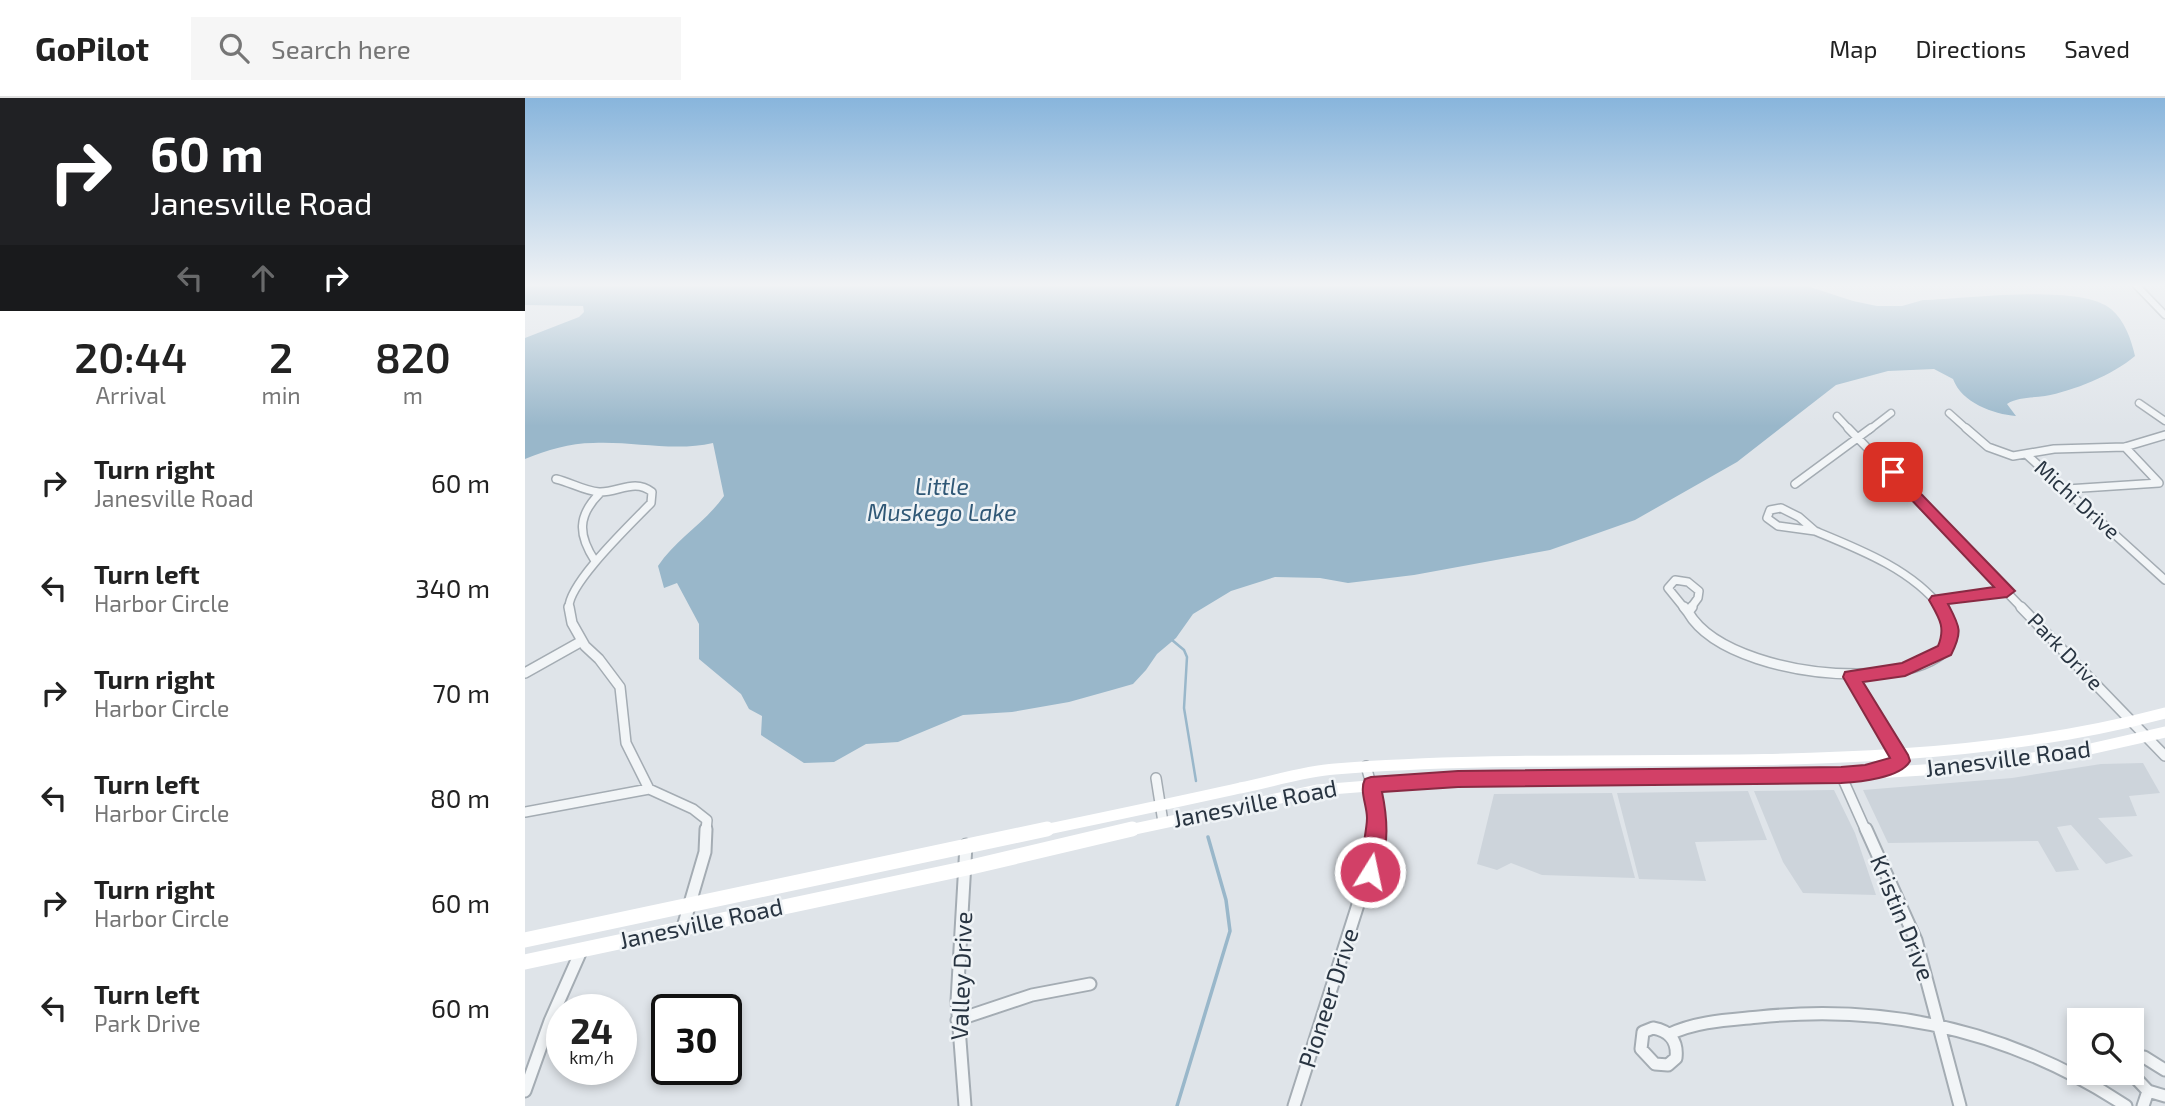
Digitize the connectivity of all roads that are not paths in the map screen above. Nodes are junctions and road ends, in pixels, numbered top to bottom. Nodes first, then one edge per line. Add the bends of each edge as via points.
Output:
1 (2139, 403) dead end
2 (1891, 413) dead end
3 (1949, 413) dead end
4 (1837, 416) dead end
5 (2165, 421) edge
6 (2165, 435) edge
7 (1856, 439) junction
8 (2125, 447) junction
9 (2027, 455) junction
10 (557, 479) dead end
11 (1795, 484) dead end
12 (2067, 489) junction
13 (600, 493) junction
14 (1815, 531) junction
15 (595, 561) junction
16 (2165, 580) edge
17 (2007, 591) junction
18 (1937, 600) junction
19 (1688, 612) dead end
20 (582, 641) junction
21 (525, 673) edge
22 (1851, 677) junction
23 (2165, 713) edge
24 (2131, 721) junction
25 (2165, 732) edge
26 (2146, 737) junction
27 (1894, 755) junction
28 (2165, 756) edge
29 (1803, 760) junction
30 (1588, 761) junction
31 (1681, 761) junction
32 (1505, 762) junction
33 (1366, 766) junction
34 (1939, 769) junction
35 (1865, 773) junction
36 (1841, 775) junction
37 (1687, 776) junction
38 (1156, 778) dead end
39 (1593, 778) junction
40 (1508, 779) junction
41 (1371, 785) junction
42 (649, 789) junction
43 (1160, 803) junction
44 (525, 812) edge
45 (1163, 821) junction
46 (966, 845) junction
47 (967, 868) junction
48 (689, 905) junction
49 (683, 927) junction
50 (525, 940) edge
51 (581, 951) junction
52 (525, 962) edge
53 (1090, 984) dead end
54 (957, 1020) junction
55 (1941, 1028) junction
56 (1669, 1034) dead end
57 (2144, 1057) edge
58 (2165, 1070) edge
59 (2142, 1085) edge
60 (525, 1091) edge
61 (2148, 1091) junction
62 (2165, 1096) edge
63 (965, 1106) edge
64 (1294, 1106) edge
65 (1960, 1106) edge
66 (2126, 1106) edge
67 (2143, 1106) edge

1 - 5 street
2 - 7 street
3 - 9 street, Michi Drive via 1988,447 2005,455
4 - 7 street, Park Drive
6 - 8 street
7 - 11 street
7 - 17 street, Park Drive
8 - 9 street via 2054,449
8 - 12 street via 2159,483
9 - 12 street, Michi Drive
10 - 13 street
12 - 16 street, Michi Drive
13 - 15 street via 586,509 579,527
13 - 15 street via 640,486 653,495 651,503
14 - 14 street via 1785,509 1773,509 1766,515 1778,526
14 - 18 street via 1870,556
15 - 20 street via 577,583 568,604
17 - 18 street
17 - 24 street, Park Drive
18 - 22 street via 1951,624 1945,650 1905,670
19 - 22 street via 1711,636 1753,656
20 - 21 street
20 - 42 street via 620,687 626,743
22 - 27 street
23 - 24 main road, Janesville Road
24 - 26 street, Park Drive
24 - 27 main road, Janesville Road via 2068,735
25 - 26 main road, Janesville Road
26 - 28 street, Park Drive
26 - 34 main road, Janesville Road via 2041,758
27 - 29 main road, Janesville Road
27 - 34 main road
27 - 35 main road via 1901,761
27 - 36 main road via 1852,763
29 - 31 main road, Janesville Road
29 - 36 main road
30 - 31 main road, Janesville Road
30 - 32 main road, Janesville Road
30 - 39 main road
31 - 37 main road
32 - 33 main road, Janesville Road
32 - 40 main road
33 - 41 street, Pioneer Drive
33 - 43 main road, Janesville Road via 1296,775
34 - 35 main road, Janesville Road
35 - 36 main road, Janesville Road
36 - 37 main road, Janesville Road
36 - 55 street, Kristin Drive via 1916,940
37 - 39 main road, Janesville Road
38 - 43 street
39 - 40 main road, Janesville Road
40 - 41 main road, Janesville Road
41 - 45 main road, Janesville Road via 1318,790
41 - 64 street, Pioneer Drive via 1377,816 1370,872
42 - 44 street
42 - 48 street via 707,820 705,852
43 - 45 street
43 - 46 main road, Janesville Road
45 - 47 main road, Janesville Road
46 - 47 street, Valley Drive
46 - 48 main road, Janesville Road
47 - 49 main road, Janesville Road
47 - 54 street, Valley Drive
48 - 49 street
48 - 50 main road, Janesville Road
49 - 51 main road, Janesville Road
51 - 52 main road, Janesville Road
51 - 60 street
53 - 54 street via 1032,995
54 - 63 street, Valley Drive
55 - 56 street via 1883,1017 1812,1013 1687,1026
55 - 65 street, Kristin Drive
55 - 66 street via 1978,1033 2039,1055
57 - 58 street
59 - 61 street
61 - 62 street
61 - 67 street

